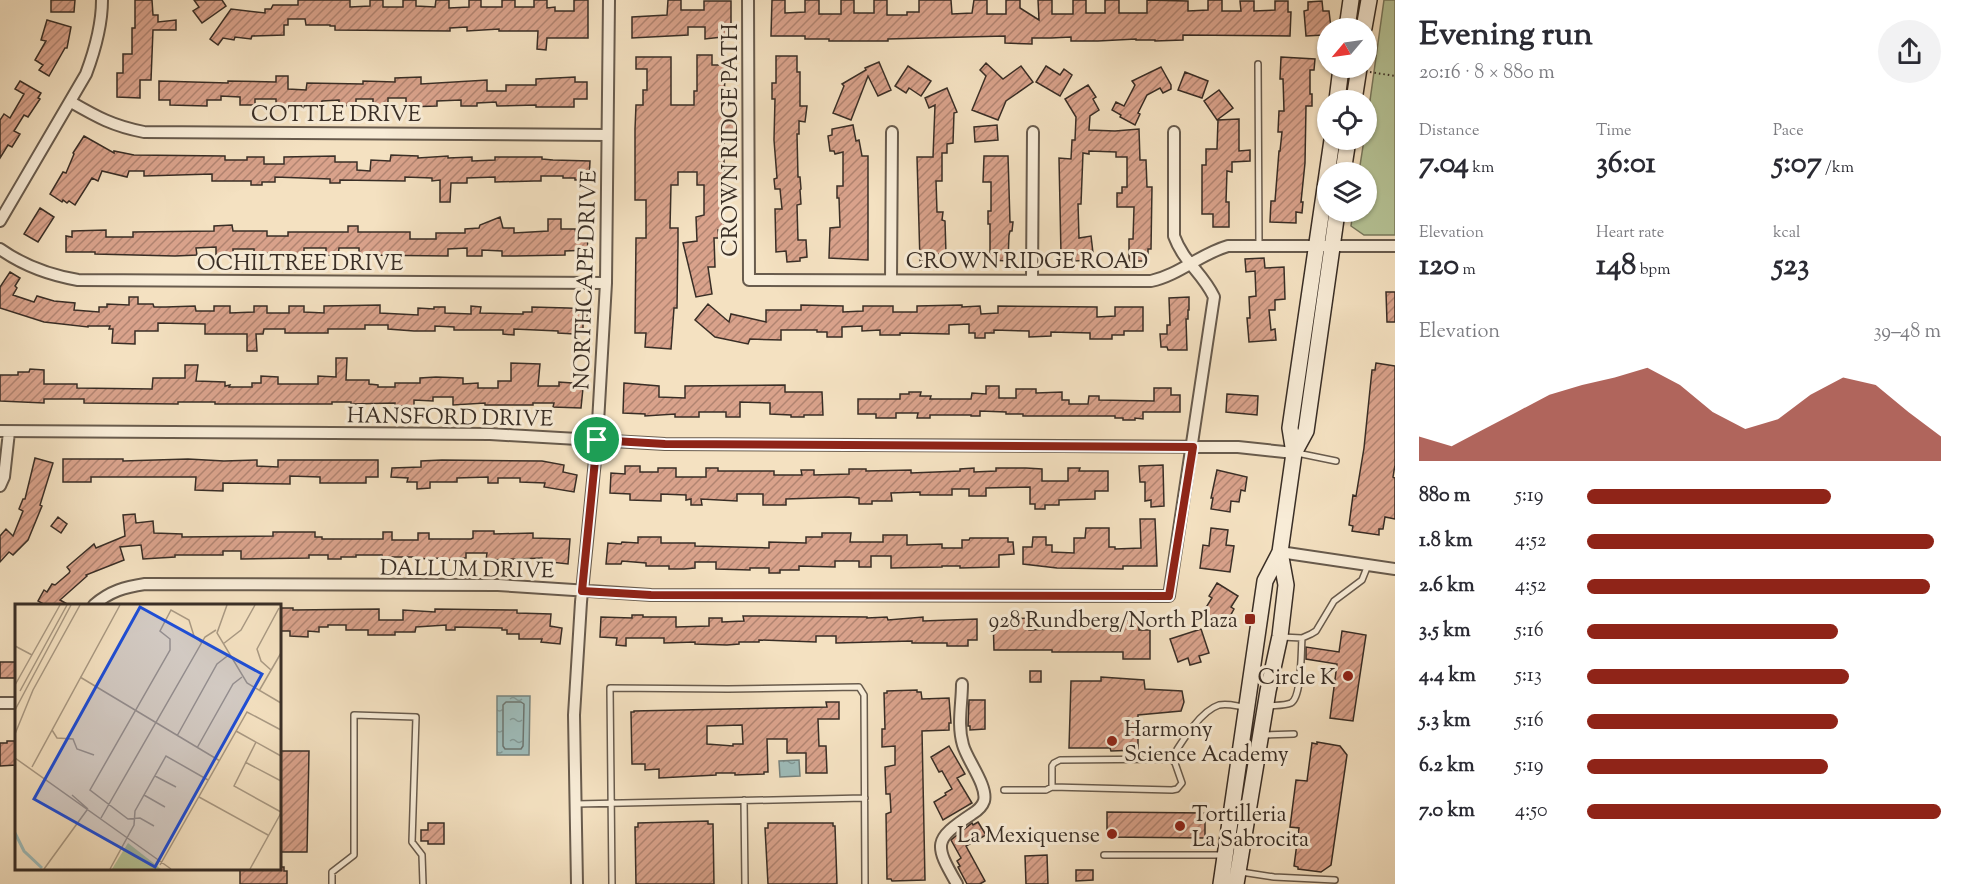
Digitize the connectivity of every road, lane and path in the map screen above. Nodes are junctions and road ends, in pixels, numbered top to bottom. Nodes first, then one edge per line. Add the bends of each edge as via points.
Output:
1 (102, 0) edge
2 (609, 0) edge
3 (748, 0) edge
4 (1351, 0) edge
5 (1369, 0) edge
6 (1348, 18) edge
7 (1366, 18) edge
8 (1258, 64) dead end
9 (1377, 72) edge
10 (1395, 76) edge
11 (71, 102) junction
12 (892, 132) dead end
13 (1032, 132) dead end
14 (1174, 132) dead end
15 (607, 135) junction
16 (1331, 150) edge
17 (0, 221) edge
18 (1333, 222) edge
19 (1259, 245) junction
20 (1325, 246) junction
21 (1395, 246) edge
22 (0, 249) edge
23 (1189, 264) junction
24 (749, 280) joint
25 (891, 280) junction
26 (1032, 281) junction
27 (606, 283) junction
28 (4, 432) edge
29 (597, 440) junction
30 (1193, 447) junction
31 (1294, 453) junction
32 (1336, 461) dead end
33 (0, 486) edge
34 (1280, 552) junction
35 (1368, 565) junction
36 (1395, 569) edge
37 (582, 591) junction
38 (95, 604) edge
39 (1280, 636) junction
40 (1302, 638) junction
41 (962, 684) dead end
42 (1265, 706) junction
43 (1248, 708) junction
44 (1294, 734) dead end
45 (1261, 735) junction
46 (1171, 759) junction
47 (1052, 787) junction
48 (1004, 790) dead end
49 (865, 798) junction
50 (744, 800) junction
51 (613, 803) junction
52 (576, 804) junction
53 (1104, 855) dead end
54 (1226, 855) junction
55 (1238, 878) edge
56 (1335, 880) dead end
57 (332, 884) edge
58 (423, 884) edge
59 (577, 884) edge
60 (612, 884) edge
61 (745, 884) edge
62 (865, 884) edge
63 (957, 884) edge
64 (1221, 884) edge

1 - 11 street via 93,54
2 - 15 street, NORTHCAPE DRIVE
3 - 24 street, CROWN RIDGE PATH
4 - 6 main road
5 - 7 main road
8 - 19 lane
9 - 10 path
11 - 15 street, COTTLE DRIVE via 101,120 144,132
11 - 17 street
12 - 25 street
13 - 26 street
14 - 23 street via 1174,236
15 - 27 street, NORTHCAPE DRIVE
16 - 20 main road
18 - 20 main road
19 - 20 street, CROWN RIDGE ROAD
19 - 23 street, CROWN RIDGE ROAD via 1228,246
20 - 21 street, CROWN RIDGE ROAD
20 - 31 main road via 1306,431
22 - 27 street, OCHILTREE DRIVE via 35,269 78,280
23 - 26 street, CROWN RIDGE ROAD via 1150,281
23 - 30 street via 1214,297
24 - 25 street, CROWN RIDGE ROAD
25 - 26 street, CROWN RIDGE ROAD
27 - 29 street, NORTHCAPE DRIVE
28 - 29 street, HANSFORD DRIVE via 490,434
28 - 33 street via 4,477
29 - 30 street, HANSFORD DRIVE via 676,444
29 - 37 street, NORTHCAPE DRIVE
30 - 31 street, HANSFORD DRIVE
30 - 37 street, DALLUM DRIVE via 1169,596 651,595
31 - 32 lane
31 - 34 main road
34 - 35 street
34 - 39 main road via 1286,585
34 - 43 main road via 1266,581
35 - 36 street
35 - 40 lane via 1358,585 1334,601 1316,631
37 - 38 street, DALLUM DRIVE via 498,585 145,584 107,594
37 - 52 street, NORTHCAPE DRIVE via 574,715
39 - 40 lane
39 - 42 main road
40 - 42 lane via 1296,699
41 - 63 street via 962,743 985,798 976,811 942,838 944,862
42 - 45 main road
43 - 46 lane via 1225,704 1210,710
43 - 54 main road
44 - 45 lane
45 - 55 main road
46 - 47 lane via 1060,760 1052,766
46 - 47 lane via 1182,783 1177,789
47 - 48 lane
49 - 50 lane
49 - 51 lane via 864,695 859,687 610,688
49 - 62 lane
50 - 51 lane
50 - 61 lane
51 - 52 lane
51 - 60 lane
52 - 59 street, NORTHCAPE DRIVE
53 - 54 lane
54 - 64 main road
55 - 56 lane
57 - 58 lane via 332,872 354,855 354,716 416,717 412,843 422,855

